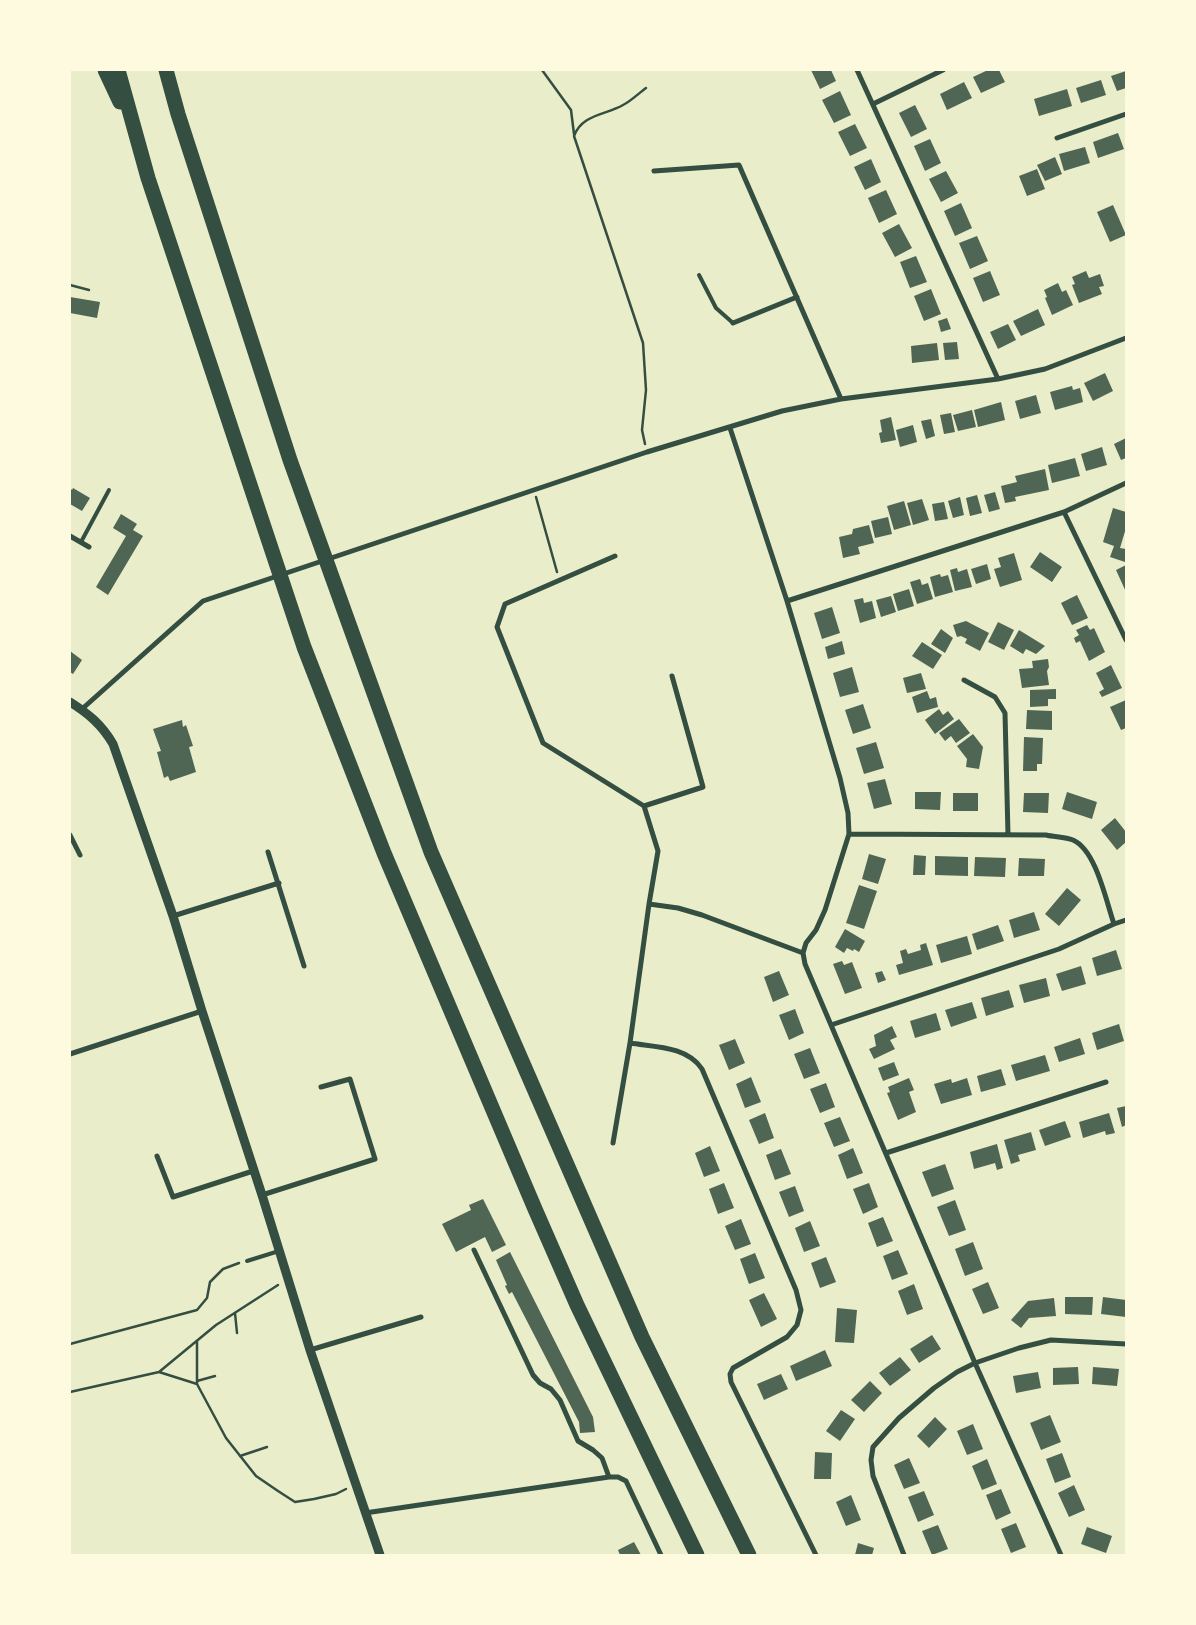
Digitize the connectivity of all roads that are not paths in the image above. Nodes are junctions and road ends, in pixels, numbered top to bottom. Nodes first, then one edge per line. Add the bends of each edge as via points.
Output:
1 (105, 70) edge
2 (118, 70) edge
3 (166, 70) edge
4 (857, 70) edge
5 (943, 70) edge
6 (872, 104) junction
7 (1126, 114) edge
8 (134, 130) junction
9 (1056, 138) dead end
10 (654, 171) dead end
11 (698, 275) dead end
12 (797, 297) junction
13 (733, 323) joint
14 (1126, 339) edge
15 (998, 379) junction
16 (841, 399) junction
17 (730, 428) junction
18 (1126, 483) edge
19 (109, 490) dead end
20 (1064, 512) junction
21 (70, 536) edge
22 (81, 542) junction
23 (89, 547) dead end
24 (615, 556) dead end
25 (787, 601) junction
26 (1126, 640) edge
27 (672, 676) dead end
28 (964, 680) dead end
29 (70, 702) edge
30 (82, 709) junction
31 (644, 806) junction
32 (849, 834) junction
33 (70, 835) edge
34 (1008, 835) junction
35 (268, 852) dead end
36 (80, 855) dead end
37 (279, 883) junction
38 (649, 904) junction
39 (173, 916) junction
40 (1126, 920) edge
41 (1114, 924) junction
42 (803, 953) junction
43 (304, 966) dead end
44 (202, 1012) junction
45 (831, 1025) junction
46 (630, 1043) junction
47 (70, 1054) edge
48 (1106, 1082) dead end
49 (321, 1087) dead end
50 (613, 1143) dead end
51 (886, 1154) junction
52 (157, 1156) dead end
53 (253, 1171) junction
54 (262, 1195) junction
55 (474, 1250) dead end
56 (279, 1251) junction
57 (247, 1261) road end
58 (421, 1317) dead end
59 (1126, 1344) edge
60 (310, 1350) junction
61 (975, 1363) junction
62 (609, 1477) junction
63 (365, 1513) junction
64 (380, 1555) edge
65 (661, 1555) edge
66 (697, 1555) edge
67 (750, 1555) edge
68 (816, 1555) edge
69 (904, 1555) edge
70 (1061, 1555) edge

1 - 8 highway
2 - 8 highway
3 - 67 highway via 290,460 431,852 642,1337
4 - 6 street
5 - 6 street
6 - 15 street
7 - 9 street
8 - 66 highway via 304,647 384,853 577,1305
10 - 12 street via 740,166
11 - 13 lane via 716,308
12 - 13 street
12 - 16 street
14 - 15 street via 1046,369
15 - 16 street
16 - 17 street via 782,411
17 - 25 street
17 - 30 street via 647,452 203,601
18 - 20 street
19 - 22 lane
20 - 25 street
20 - 26 street
21 - 22 street
22 - 23 street
24 - 31 street via 505,604 497,627 543,743
25 - 32 street via 840,778
27 - 31 street via 703,787
28 - 34 street via 995,697 1005,713
29 - 30 street
30 - 39 street via 104,728 114,744
31 - 38 street via 658,852
32 - 34 street
32 - 42 street via 825,910
33 - 36 street
34 - 41 street via 1046,835 1073,840 1085,848 1097,872
35 - 37 street
37 - 39 street
37 - 43 street
38 - 42 street via 702,914
38 - 46 street
39 - 44 street
40 - 41 street
41 - 45 street via 1059,949
42 - 45 street
44 - 47 street
44 - 53 street
45 - 51 street
46 - 50 street
46 - 68 street via 682,1052 696,1060 796,1290 800,1310 797,1325 787,1337 733,1368 730,1374 731,1382
48 - 51 street
49 - 54 street via 350,1079 374,1159
51 - 61 street
52 - 53 street via 173,1197
53 - 54 street
54 - 56 street
55 - 62 street via 533,1375 560,1400 578,1441 602,1458
56 - 57 lane
56 - 60 street
58 - 60 street
59 - 61 street via 1051,1340
60 - 63 street
61 - 69 street via 934,1388 899,1418 874,1447 871,1460 873,1476
61 - 70 street
62 - 63 street
62 - 65 street via 626,1481
63 - 64 street

